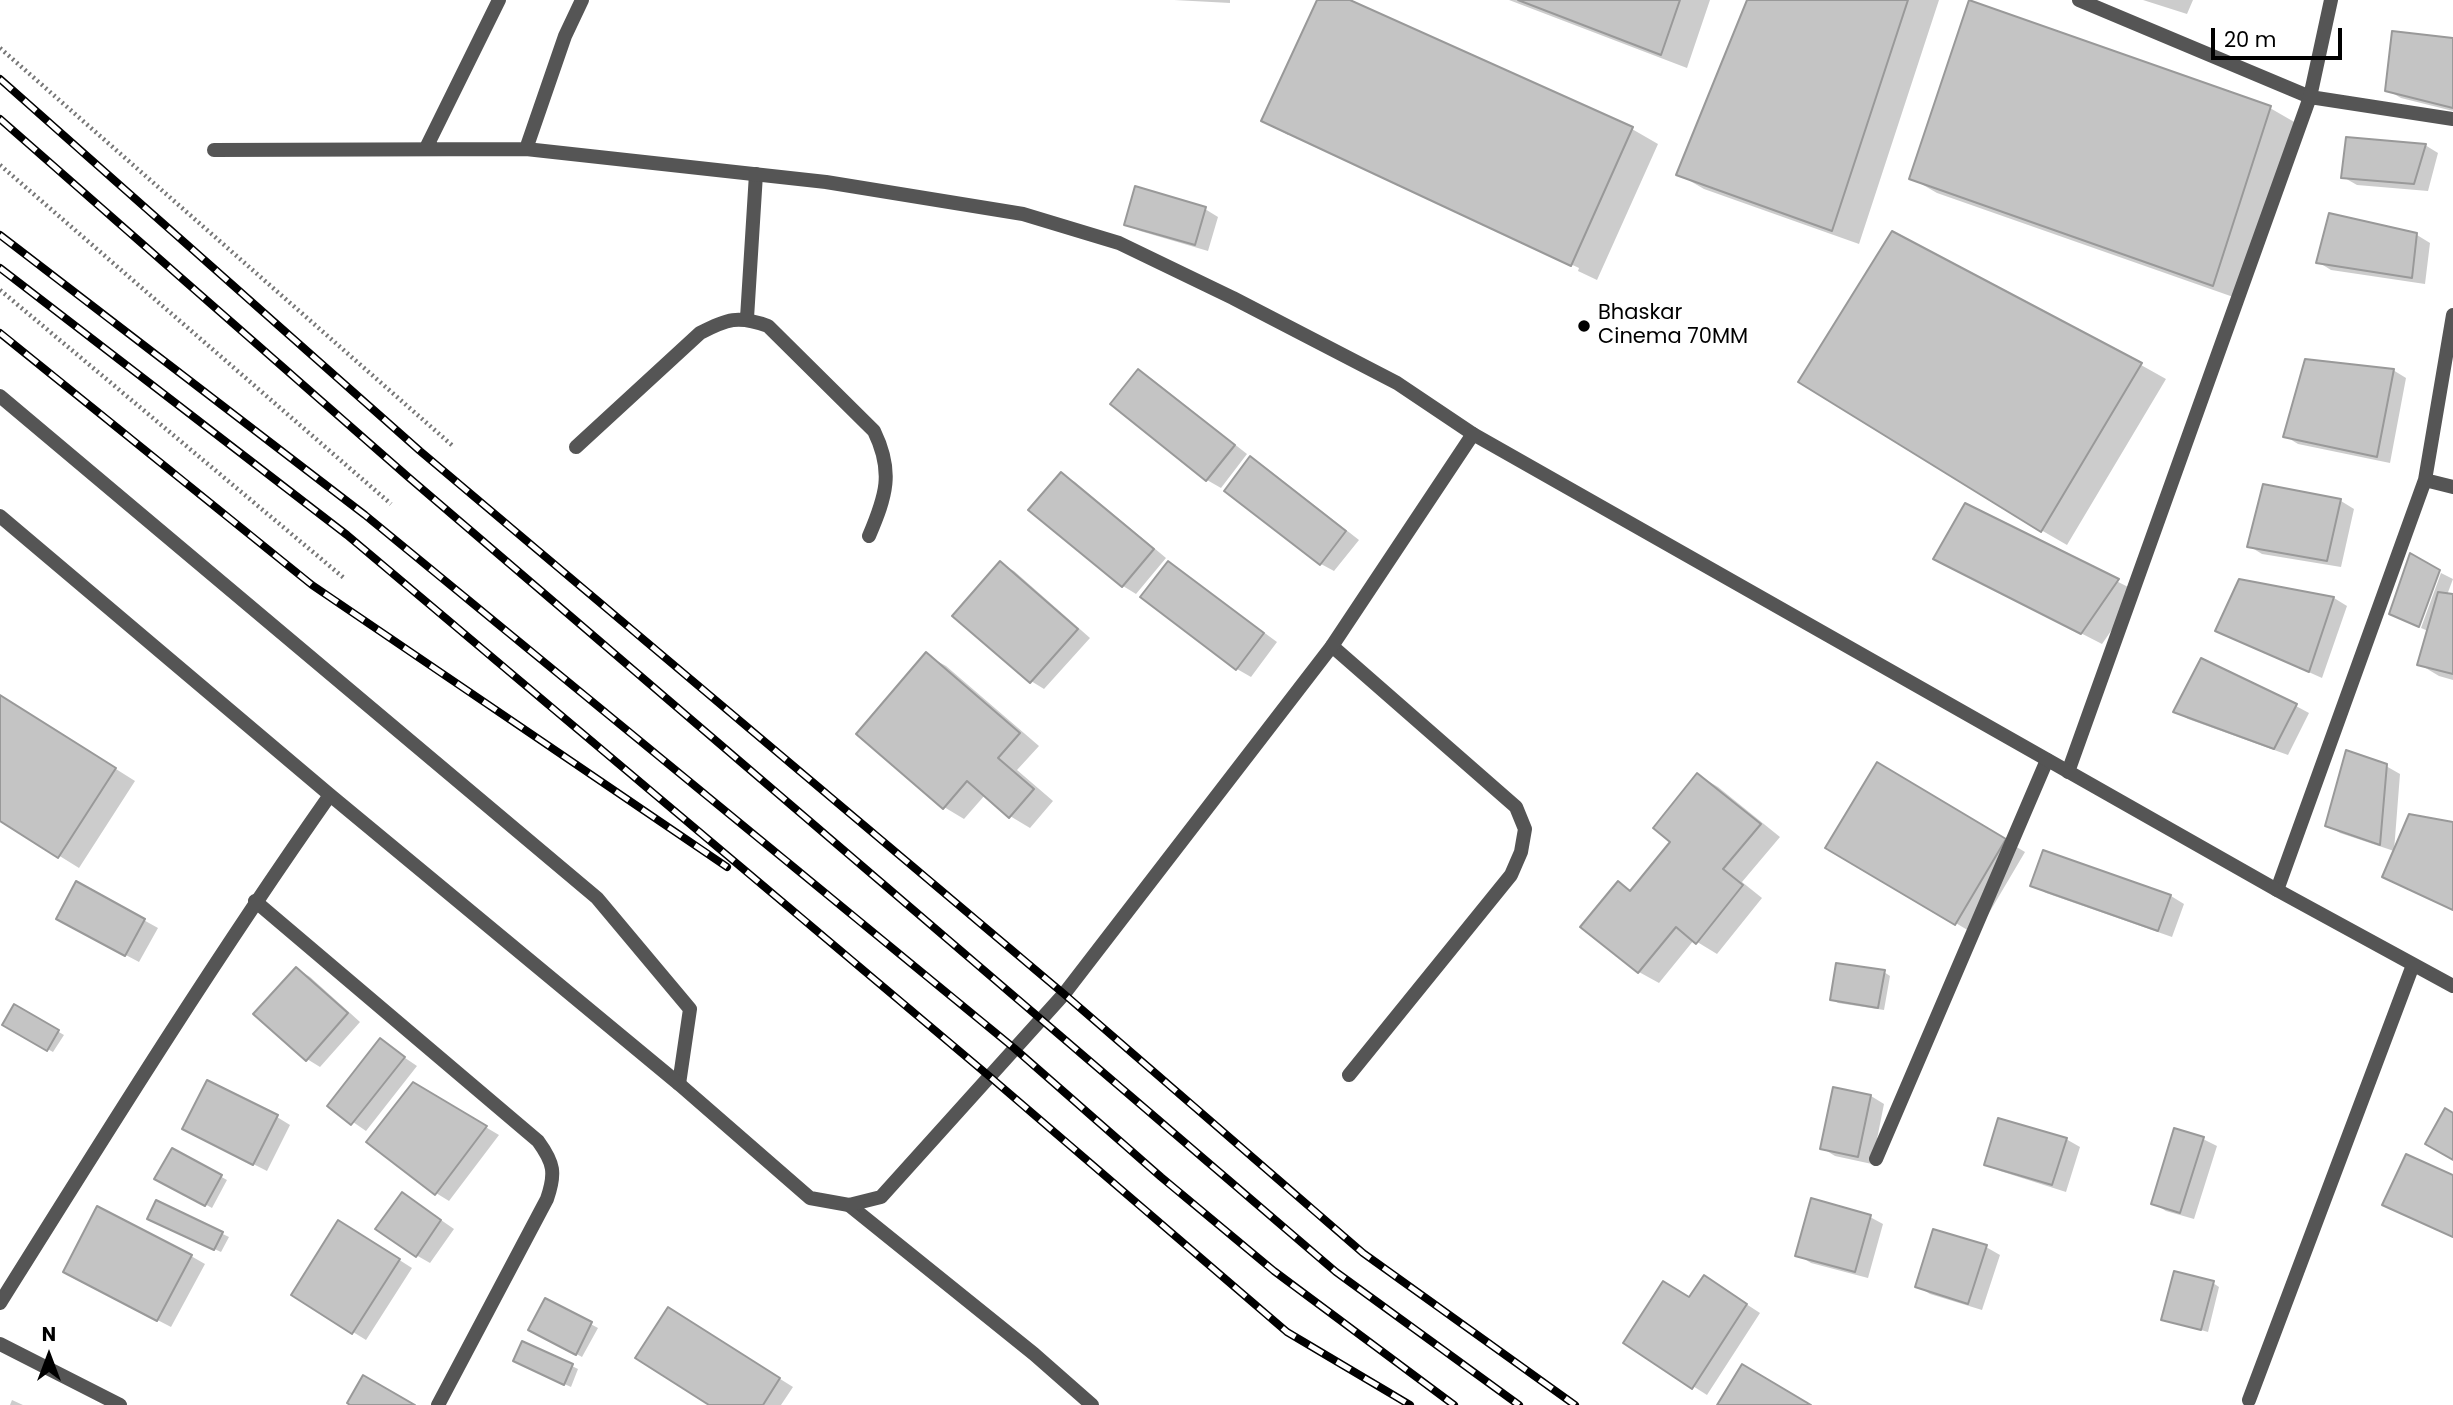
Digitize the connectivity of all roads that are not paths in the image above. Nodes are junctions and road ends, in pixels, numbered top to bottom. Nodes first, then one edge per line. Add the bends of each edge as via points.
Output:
1 (499, 0) edge
2 (582, 0) edge
3 (2079, 0) edge
4 (2331, 0) edge
5 (2310, 97) junction
6 (2453, 119) edge
7 (426, 148) junction
8 (526, 149) junction
9 (214, 150) dead end
10 (756, 174) junction
11 (2453, 315) edge
12 (747, 318) junction
13 (0, 396) edge
14 (1473, 435) junction
15 (576, 447) dead end
16 (2425, 480) junction
17 (2453, 487) edge
18 (0, 516) edge
19 (869, 536) dead end
20 (1332, 646) junction
21 (2047, 760) junction
22 (2068, 772) junction
23 (330, 795) junction
24 (2277, 890) junction
25 (255, 901) junction
26 (2413, 965) junction
27 (2453, 986) edge
28 (1349, 1075) dead end
29 (679, 1084) junction
30 (1876, 1159) dead end
31 (849, 1205) junction
32 (0, 1303) edge
33 (0, 1344) edge
34 (2249, 1400) dead end
35 (441, 1404) edge
36 (120, 1405) edge
37 (1092, 1405) edge

1 - 7 street
2 - 8 street
3 - 5 street
4 - 5 street
5 - 6 street
5 - 22 street
7 - 8 street
7 - 9 street
8 - 10 street
10 - 12 street
10 - 14 street via 1023,214 1119,243 1396,383
11 - 16 street
12 - 15 street via 723,321 700,333
12 - 19 street via 768,326 874,431 884,451 886,476 882,504
13 - 29 street via 597,898 690,1009
14 - 20 street
14 - 21 street
16 - 17 street
16 - 24 street
18 - 23 street
20 - 28 street via 1516,807 1525,829 1511,874
20 - 31 street via 1064,994 881,1197
21 - 22 street
21 - 30 street
22 - 24 street
23 - 25 street
23 - 29 street
24 - 26 street
25 - 32 street
25 - 35 street via 538,1141 549,1157 553,1182 547,1199
26 - 27 street
26 - 34 street
29 - 31 street via 810,1198
31 - 37 street
33 - 36 street

